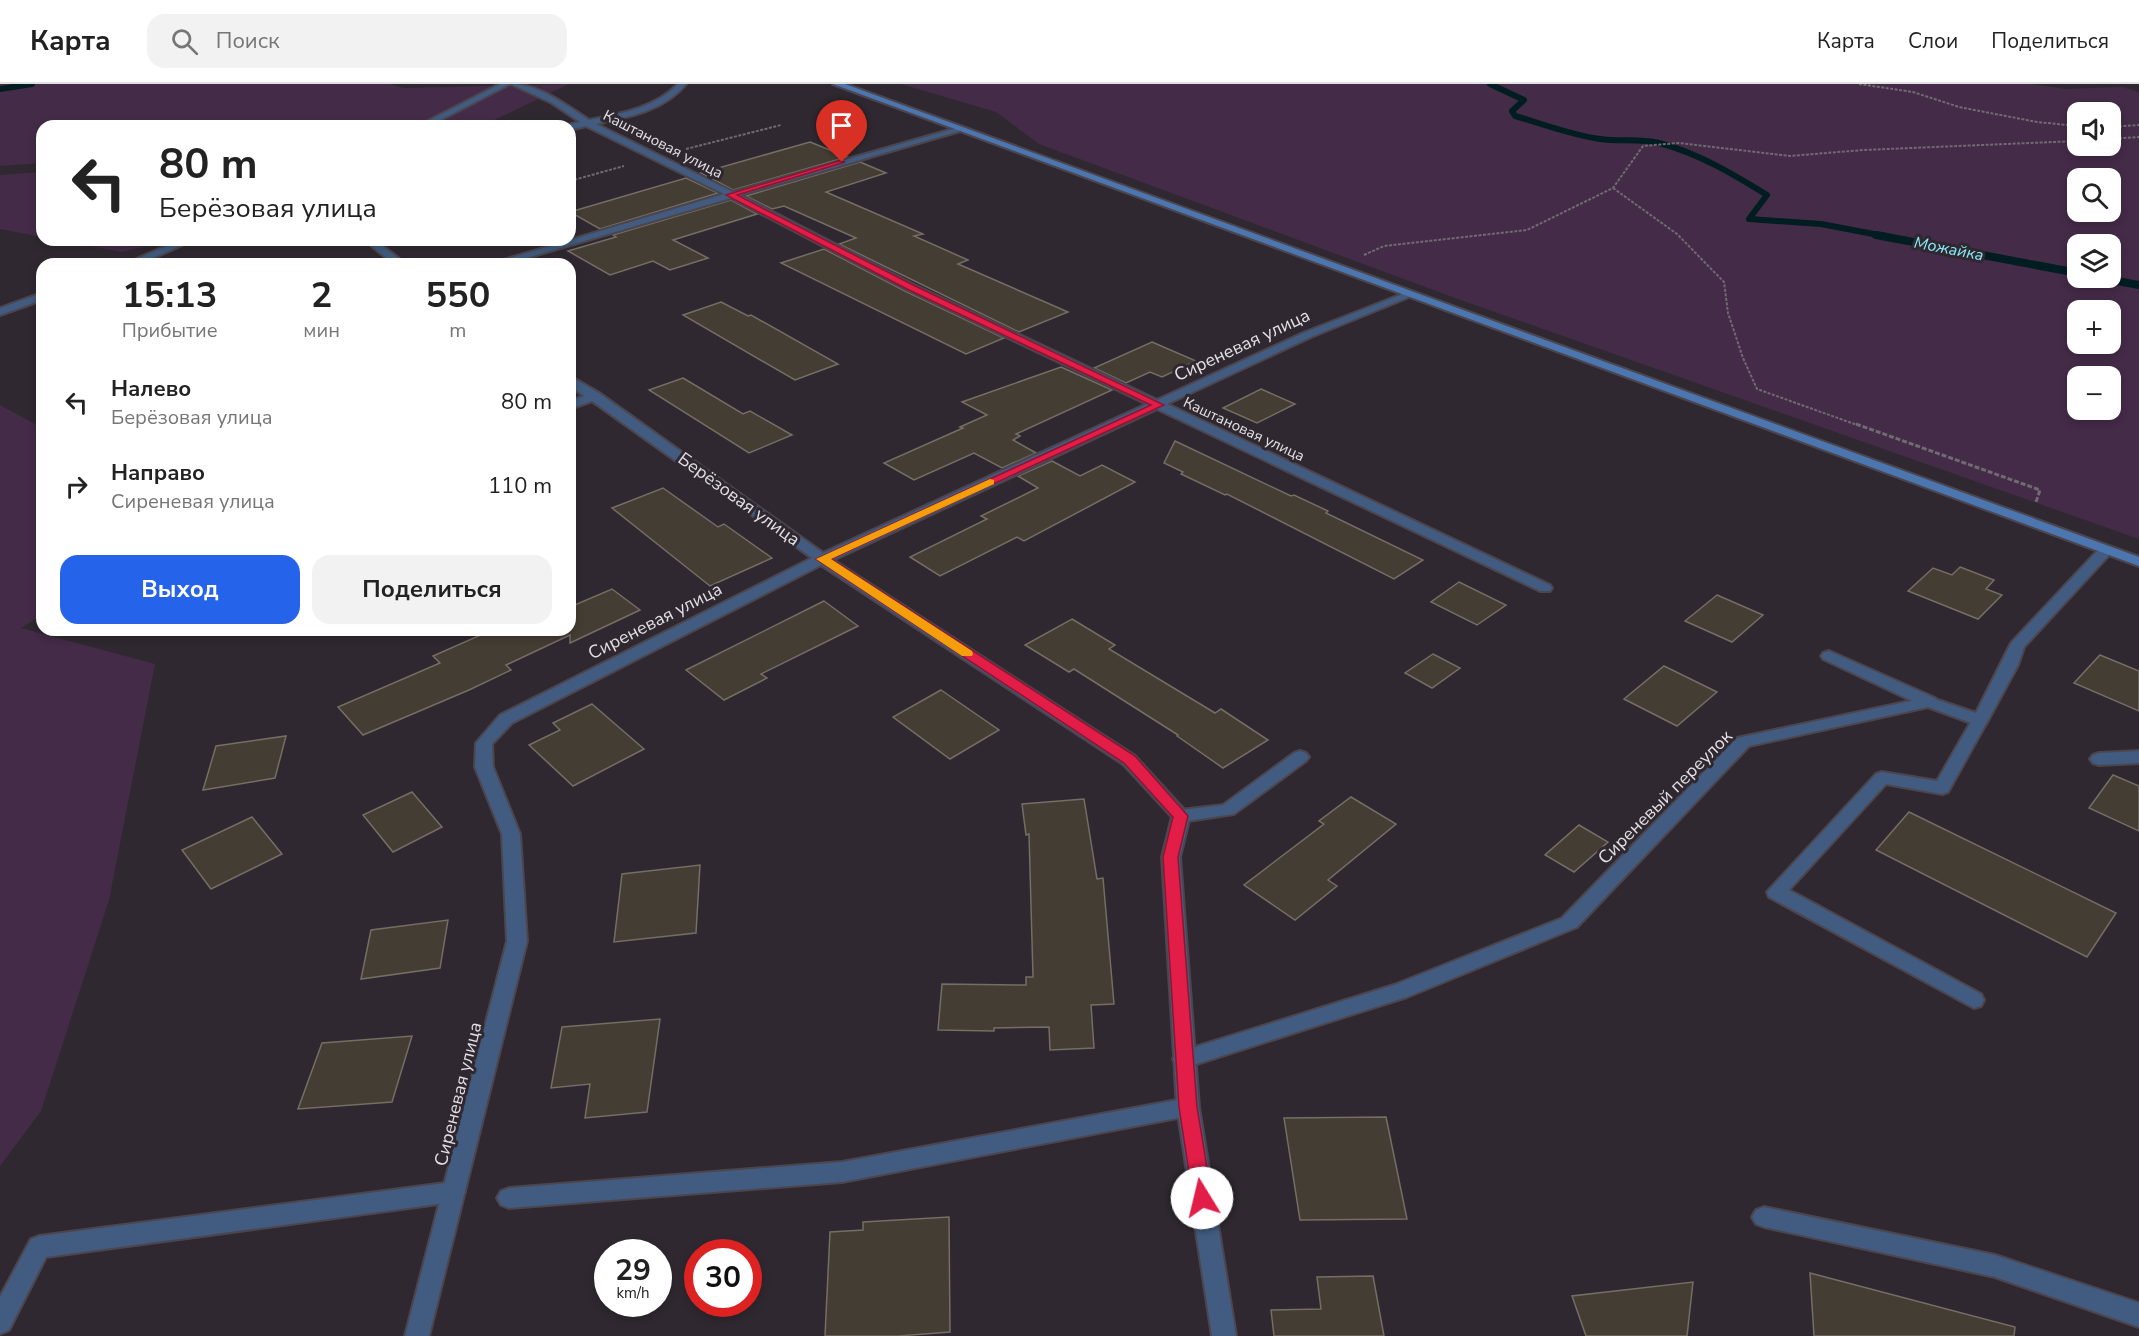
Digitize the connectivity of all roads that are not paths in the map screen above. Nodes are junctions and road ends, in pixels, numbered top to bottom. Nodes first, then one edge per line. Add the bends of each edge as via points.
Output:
1 (506, 84) edge
2 (515, 84) edge
3 (682, 84) edge
4 (837, 84) edge
5 (434, 120) edge
6 (587, 123) junction
7 (576, 126) edge
8 (957, 129) junction
9 (730, 195) junction
10 (576, 240) edge
11 (174, 246) edge
12 (377, 246) edge
13 (556, 246) edge
14 (145, 258) edge
15 (392, 258) edge
16 (515, 258) edge
17 (1409, 295) junction
18 (36, 298) edge
19 (2, 309) edge
20 (576, 384) edge
21 (595, 396) junction
22 (576, 403) edge
23 (1159, 405) junction
24 (2106, 550) junction
25 (822, 559) junction
26 (2139, 562) edge
27 (1545, 588) dead end
28 (1829, 656) dead end
29 (1929, 702) junction
30 (1980, 720) junction
31 (1300, 757) dead end
32 (2139, 757) edge
33 (2099, 759) dead end
34 (1181, 816) junction
35 (1974, 1000) dead end
36 (1184, 1059) junction
37 (1188, 1107) junction
38 (453, 1192) junction
39 (509, 1198) dead end
40 (1764, 1217) dead end
41 (2139, 1315) edge
42 (0, 1322) edge
43 (417, 1336) edge
44 (1224, 1336) edge

1 - 5 street
2 - 6 street, Каштановая улица via 555,101
3 - 6 street via 659,104
4 - 8 main road
6 - 7 street
6 - 9 street, Каштановая улица
8 - 9 street
8 - 17 main road
9 - 10 street
9 - 23 street, Каштановая улица via 910,287
11 - 14 street
12 - 15 street
13 - 16 street
17 - 23 street, Сиреневая улица via 1307,335
17 - 24 main road
18 - 19 street
20 - 21 street, Берёзовая улица
21 - 22 street
21 - 25 street, Берёзовая улица
23 - 25 street, Сиреневая улица
23 - 27 street, Каштановая улица
24 - 26 main road
24 - 30 street via 2017,646
25 - 34 street, Берёзовая улица via 1130,760
25 - 38 street, Сиреневая улица via 506,719 484,743 484,767 511,834 517,941
28 - 29 street
29 - 30 street
29 - 36 street, Сиреневый переулок via 1743,742 1570,922 1400,991
30 - 35 street via 1942,788 1882,778 1776,891
31 - 34 street via 1228,810
32 - 33 street
34 - 36 street via 1171,857
36 - 37 street
37 - 39 street via 842,1172
37 - 44 street
38 - 42 street via 39,1247
38 - 43 street, Сиреневая улица
40 - 41 street via 1995,1266

